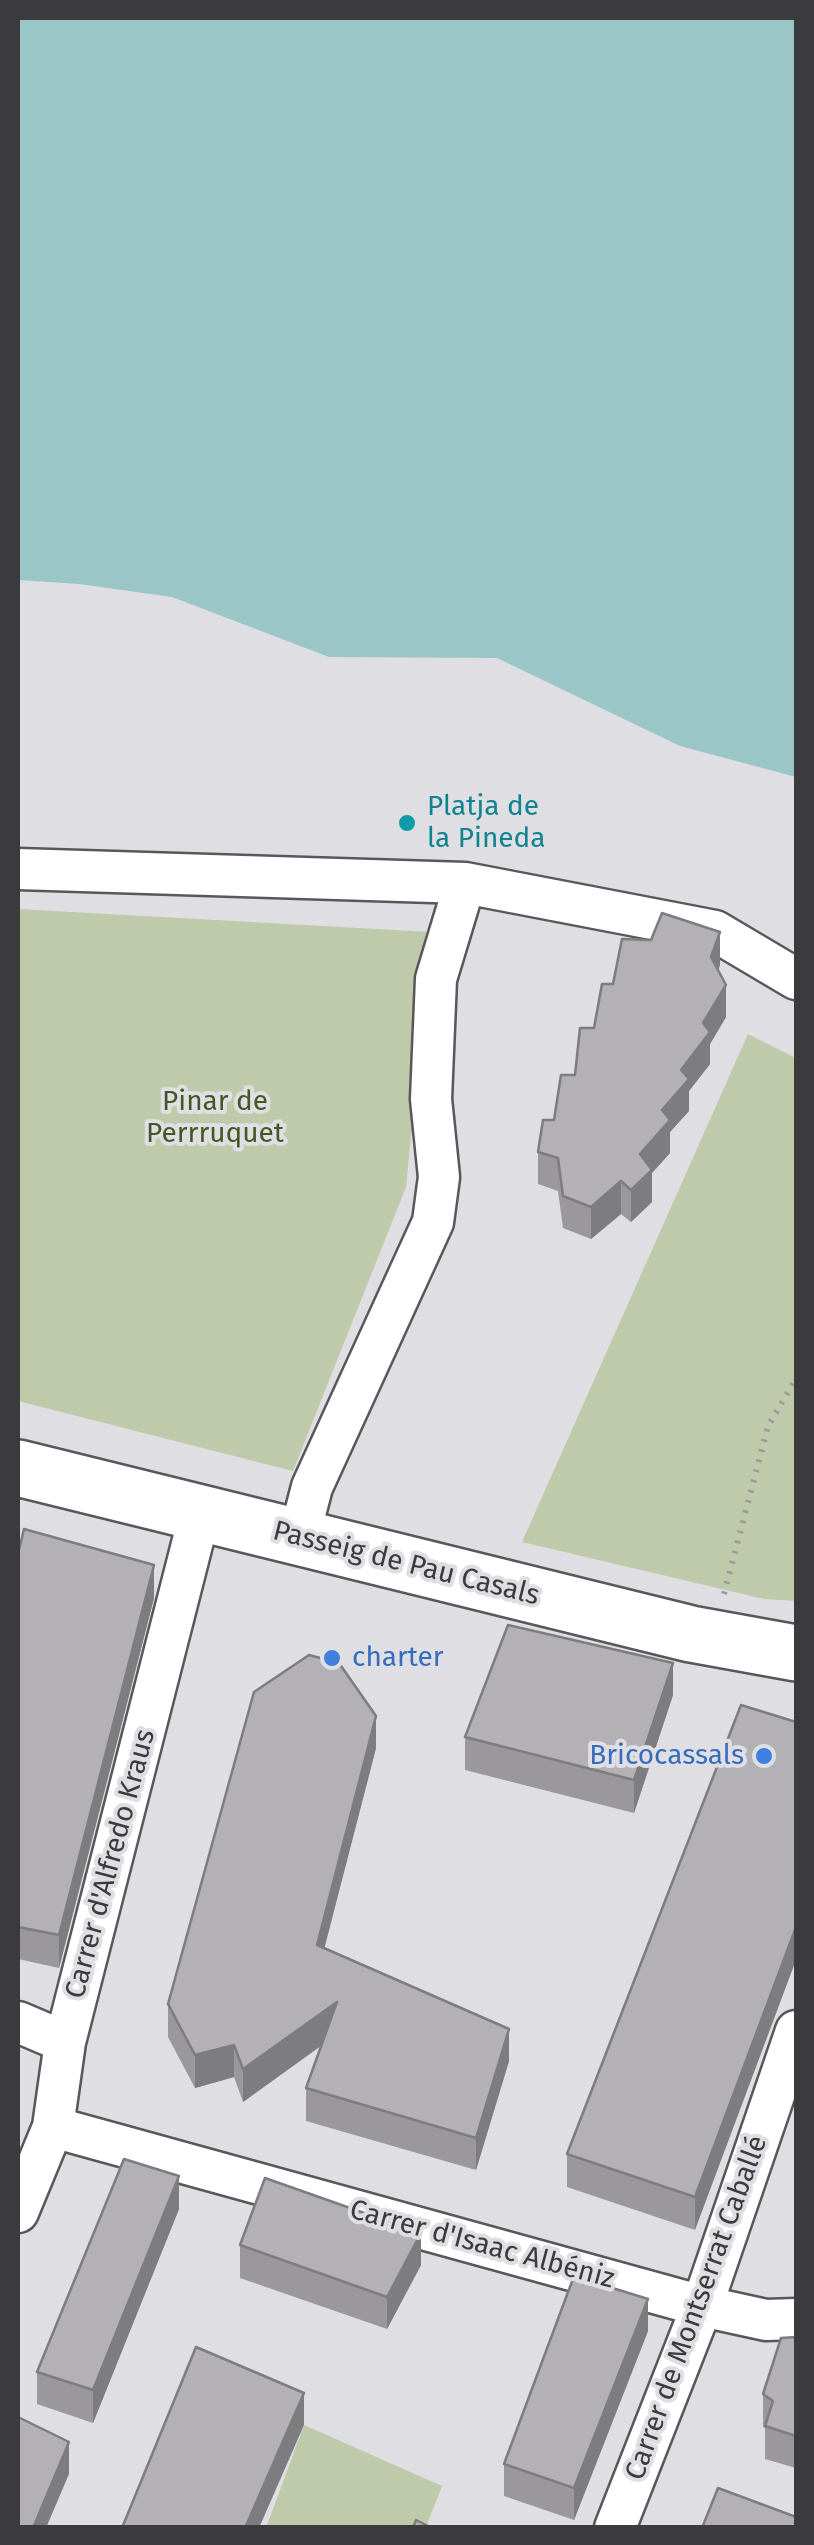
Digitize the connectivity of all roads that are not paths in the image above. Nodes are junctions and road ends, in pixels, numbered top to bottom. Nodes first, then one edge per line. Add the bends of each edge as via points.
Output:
1 (18, 870) edge
2 (465, 882) junction
3 (796, 979) edge
4 (18, 1468) edge
5 (200, 1514) junction
6 (299, 1538) junction
7 (796, 1653) edge
8 (18, 2022) edge
9 (796, 2031) edge
10 (65, 2042) junction
11 (54, 2127) junction
12 (18, 2212) edge
13 (702, 2306) junction
14 (796, 2320) edge
15 (614, 2528) edge

1 - 2 street
2 - 3 street via 715,931
2 - 6 street via 436,979 431,1099 439,1176 433,1222 312,1487
4 - 5 street, Passeig de Pau Casals
5 - 6 street, Passeig de Pau Casals
5 - 10 street, Carrer d'Alfredo Kraus
6 - 7 street, Passeig de Pau Casals via 672,1630
8 - 10 street
9 - 13 street, Carrer de Montserrat Caballé
10 - 11 street, Carrer d'Alfredo Kraus
11 - 12 street, Carrer d'Alfredo Kraus
11 - 13 street, Carrer d'Isaac Albéniz
13 - 14 street, Carrer d'Isaac Albéniz
13 - 15 street, Carrer de Montserrat Caballé

